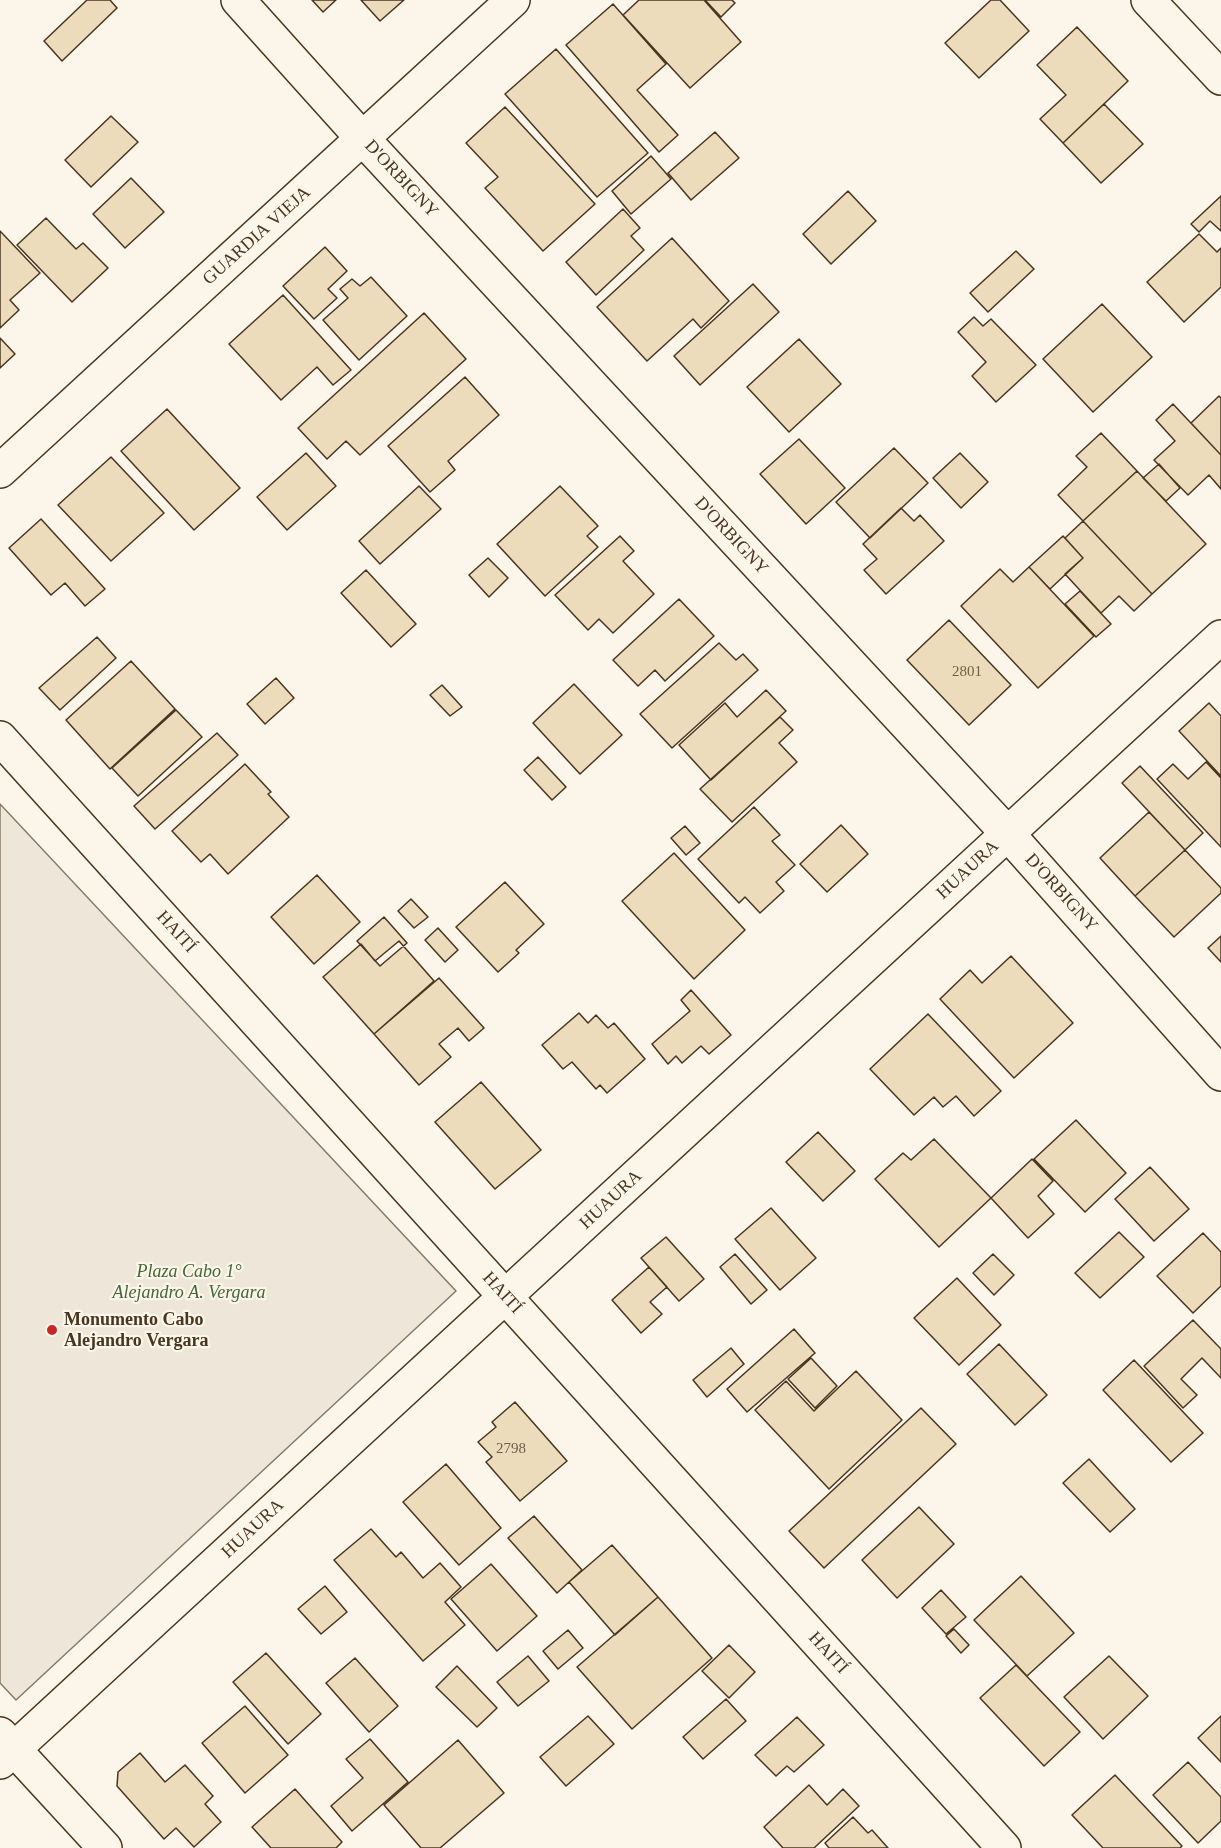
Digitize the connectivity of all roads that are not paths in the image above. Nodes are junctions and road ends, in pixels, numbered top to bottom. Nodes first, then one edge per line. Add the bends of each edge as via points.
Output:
1 (238, 0) edge
2 (513, 0) edge
3 (1148, 0) edge
4 (1221, 78) edge
5 (363, 139) junction
6 (0, 471) edge
7 (1221, 637) edge
8 (0, 738) edge
9 (1008, 834) junction
10 (1221, 1074) edge
11 (506, 1296) junction
12 (5, 1748) edge
13 (105, 1848) edge
14 (1004, 1848) edge

1 - 5 street, D'ORBIGNY
2 - 5 street, GUARDIA VIEJA
3 - 4 street
5 - 6 street, GUARDIA VIEJA
5 - 9 street, D'ORBIGNY
7 - 9 street, HUAURA
8 - 11 street, HAITÍ
9 - 10 street, D'ORBIGNY
9 - 11 street, HUAURA
11 - 12 street, HUAURA
11 - 14 street, HAITÍ
12 - 13 street

